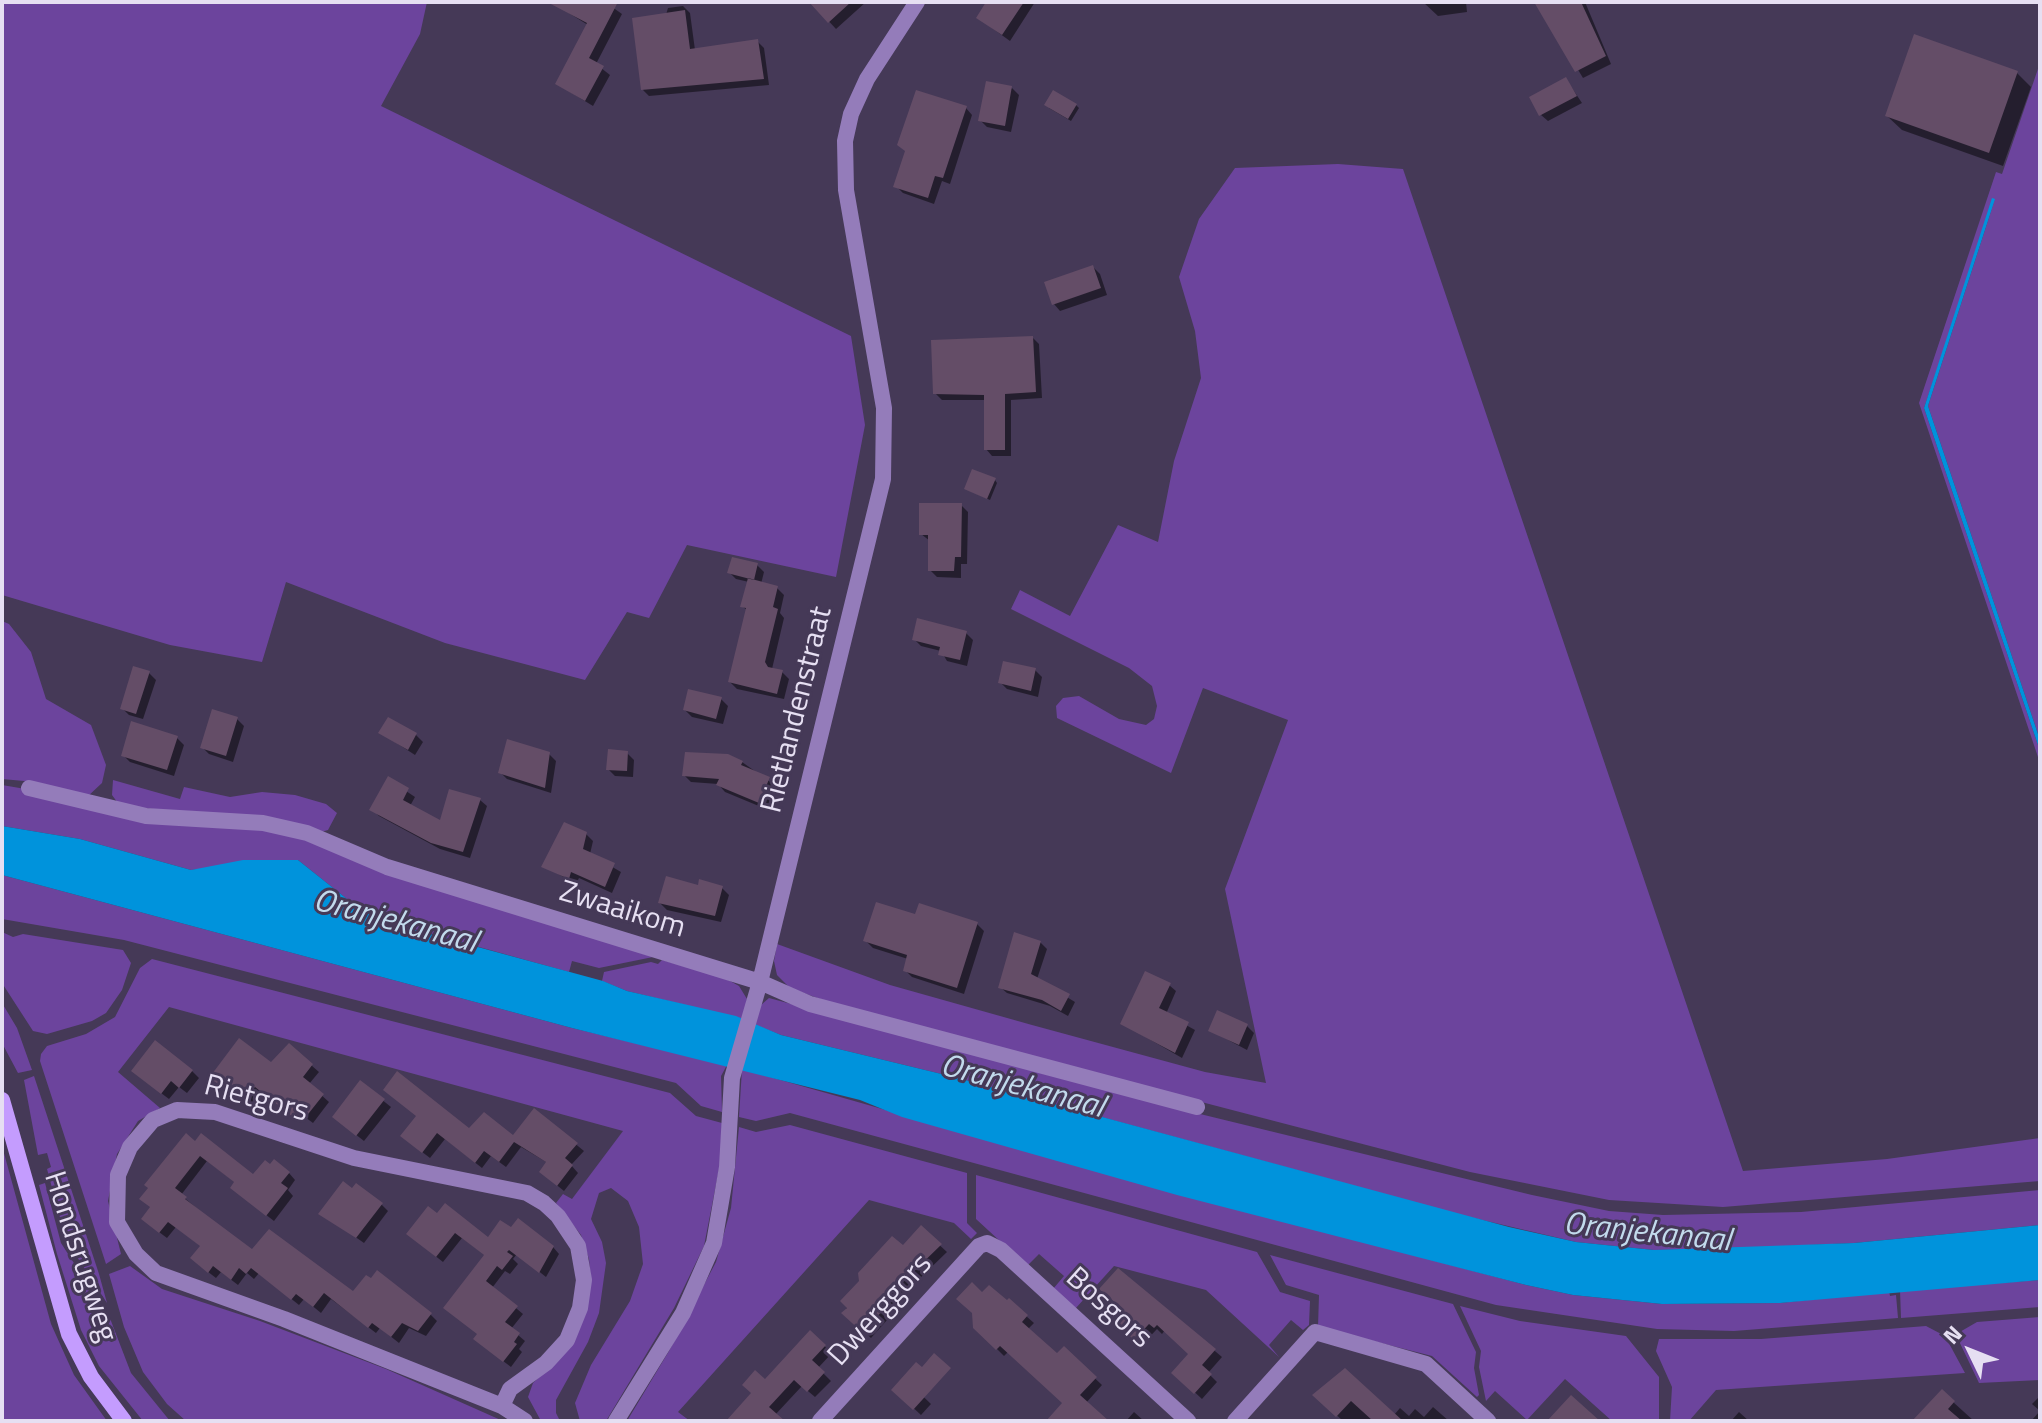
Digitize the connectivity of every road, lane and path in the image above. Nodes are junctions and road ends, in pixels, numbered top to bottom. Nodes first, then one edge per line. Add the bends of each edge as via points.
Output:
1 (917, 2) edge
2 (29, 788) dead end
3 (760, 982) junction
4 (2, 1100) edge
5 (1197, 1107) dead end
6 (987, 1243) joint
7 (502, 1406) junction
8 (124, 1421) edge
9 (525, 1421) edge
10 (616, 1421) edge
11 (820, 1421) edge
12 (1188, 1421) edge
13 (1235, 1421) edge
14 (1488, 1421) edge

1 - 3 street, Rietlandenstraat via 867,79 845,141 846,190 884,408 883,479
2 - 3 street, Zwaaikom via 146,816 263,823 307,833 464,893
3 - 5 street, Zwaaikom via 810,1004
3 - 10 street, Rietlandenstraat via 732,1078 727,1167 714,1243 683,1313
4 - 8 street, Hondsrugweg via 69,1334 91,1377
6 - 11 street, Dwerggors
6 - 12 street, Bosgors via 1001,1250
7 - 7 street, Rietgors via 156,1273 136,1254 117,1222 118,1175 130,1147 153,1120 177,1110 215,1112 354,1158 527,1193 544,1203 578,1246 584,1280 580,1308 567,1340 510,1389
7 - 9 street, Rietgors
13 - 14 street via 1315,1332 1426,1364

